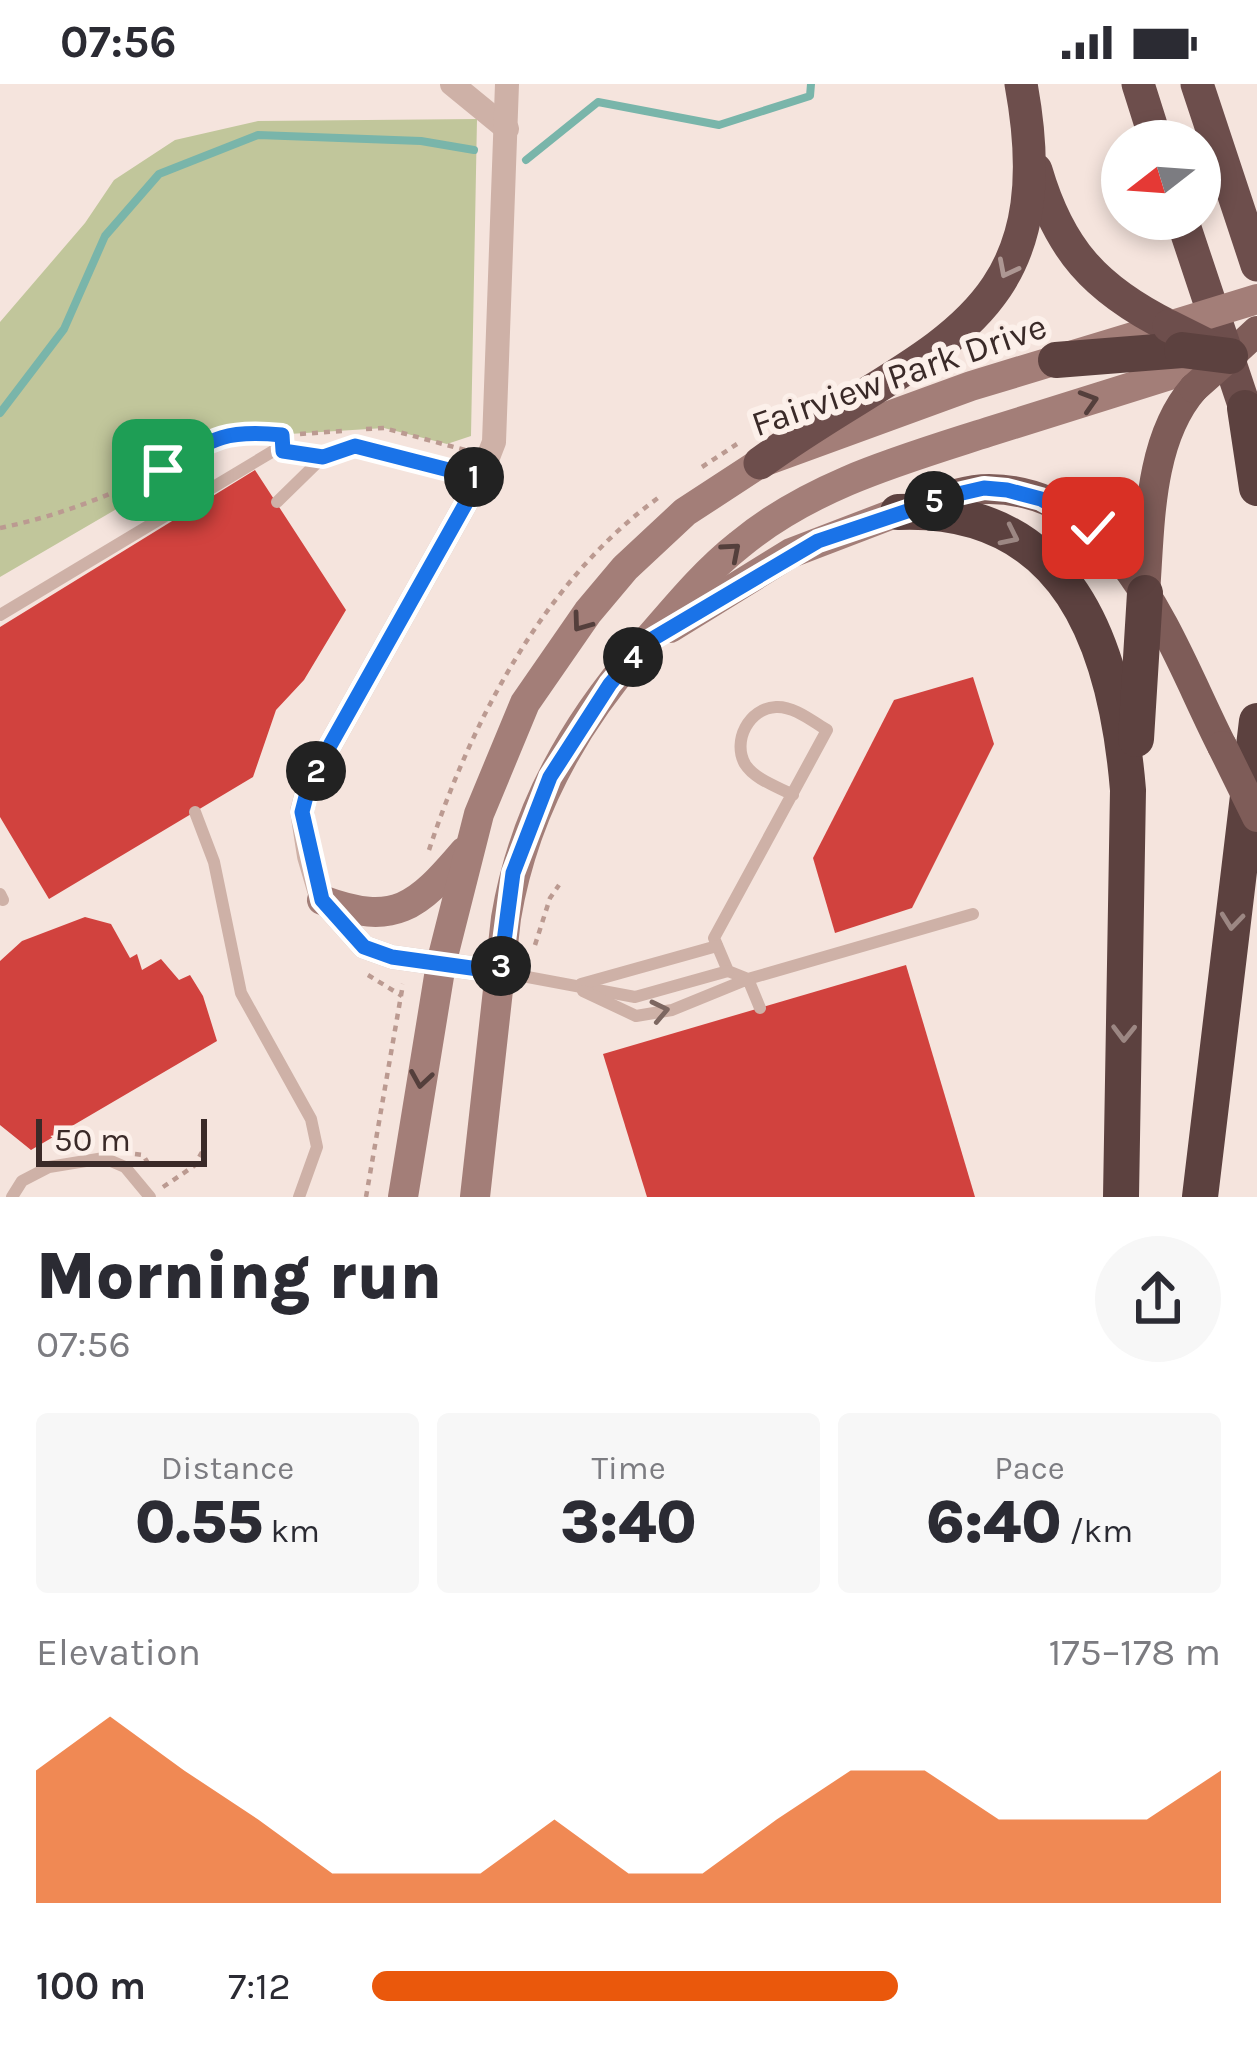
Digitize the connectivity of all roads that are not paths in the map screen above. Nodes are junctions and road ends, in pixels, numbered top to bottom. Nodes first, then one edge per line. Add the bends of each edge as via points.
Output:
1 (452, 84) edge
2 (507, 84) edge
3 (1022, 84) edge
4 (1138, 84) edge
5 (1197, 84) edge
6 (1217, 84) edge
7 (1149, 120) edge
8 (507, 129) junction
9 (1033, 157) junction
10 (1189, 240) edge
11 (1257, 265) edge
12 (1257, 299) edge
13 (1250, 349) edge
14 (1184, 358) junction
15 (1056, 360) joint
16 (1245, 408) junction
17 (1257, 445) edge
18 (323, 457) junction
19 (760, 463) junction
20 (480, 478) junction
21 (1257, 488) edge
22 (278, 502) dead end
23 (898, 512) junction
24 (1145, 593) junction
25 (0, 615) edge
26 (644, 644) junction
27 (1257, 721) edge
28 (793, 795) junction
29 (195, 812) dead end
30 (1257, 817) edge
31 (1129, 832) junction
32 (470, 844) junction
33 (322, 900) junction
34 (973, 914) dead end
35 (717, 946) junction
36 (441, 964) junction
37 (728, 971) junction
38 (500, 972) junction
39 (748, 979) junction
40 (574, 986) junction
41 (760, 1008) dead end
42 (12, 1197) edge
43 (150, 1197) edge
44 (298, 1197) edge
45 (403, 1197) edge
46 (476, 1197) edge
47 (1121, 1197) edge
48 (1204, 1197) edge

1 - 8 street
2 - 8 street
3 - 9 highway
4 - 7 highway
5 - 11 highway
6 - 11 highway via 1247,179
8 - 20 street via 494,442
9 - 14 highway via 1080,264
9 -> 19 highway via 1025,230 979,312 907,369
10 - 16 highway
12 - 14 main road, bridge
13 - 14 highway, bridge
14 - 15 highway
14 - 24 main road via 1153,501
26 -> 14 main road via 740,544 830,488
15 - 19 main road, Fairview Park Drive
16 - 17 main road
16 - 21 highway
18 - 20 lane via 355,446
18 - 22 lane
18 - 25 lane via 275,450
19 -> 32 main road, Fairview Park Drive via 676,520 588,612 525,704
20 - 33 street via 310,781 302,812
23 - 24 main road via 984,488 1041,499 1093,528
23 - 26 main road via 791,553
23 -> 31 highway via 935,511 1010,534 1068,584 1115,698
24 - 30 main road, bridge
24 - 31 highway
26 - 38 main road via 550,777 513,873
27 -> 48 highway
28 - 28 lane via 745,764 741,745 757,712 775,706 827,730
28 - 35 lane via 714,938
29 - 44 lane via 242,993 311,1119 317,1147
31 -> 47 highway
32 - 33 main road via 415,904 369,914
32 - 36 main road, Fairview Park Drive
33 - 36 street via 364,947
34 - 39 lane
35 - 37 lane
35 - 40 lane
36 - 38 street
36 -> 45 main road, Fairview Park Drive
37 - 39 lane
37 - 40 lane via 635,997
38 - 40 lane
38 - 46 main road
40 -> 39 lane via 636,1016
39 - 41 lane
42 - 43 lane via 22,1181 49,1167 104,1158 125,1167

